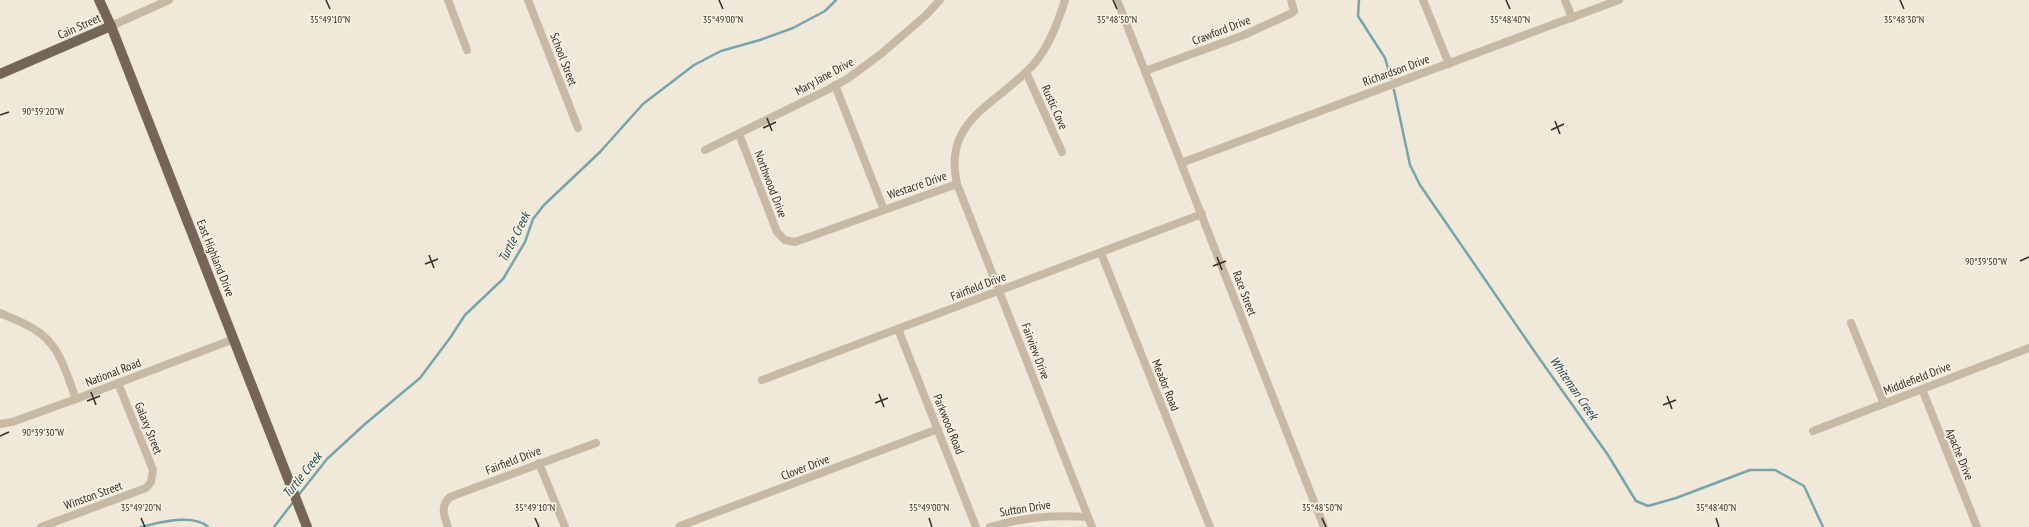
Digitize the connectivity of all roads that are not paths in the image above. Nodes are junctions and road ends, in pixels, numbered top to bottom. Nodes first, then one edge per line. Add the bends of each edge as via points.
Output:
1 (99, 0) edge
2 (169, 0) edge
3 (448, 0) edge
4 (528, 0) edge
5 (940, 0) edge
6 (1065, 0) edge
7 (1117, 0) edge
8 (1292, 0) edge
9 (1423, 0) edge
10 (1565, 0) edge
11 (1619, 0) edge
12 (1572, 18) junction
13 (111, 26) junction
14 (467, 50) dead end
15 (1449, 64) junction
16 (1145, 71) junction
17 (1026, 72) junction
18 (0, 74) edge
19 (836, 85) junction
20 (578, 128) dead end
21 (739, 134) junction
22 (705, 150) dead end
23 (1062, 152) dead end
24 (1181, 163) junction
25 (957, 184) junction
26 (884, 210) junction
27 (1202, 214) junction
28 (785, 240) joint
29 (1101, 253) junction
30 (1000, 291) junction
31 (0, 313) edge
32 (1852, 324) dead end
33 (898, 329) junction
34 (234, 339) junction
35 (2029, 348) edge
36 (762, 380) dead end
37 (118, 383) junction
38 (1922, 389) junction
39 (76, 399) junction
40 (1884, 404) junction
41 (0, 424) edge
42 (938, 429) junction
43 (1813, 431) dead end
44 (596, 443) dead end
45 (540, 463) junction
46 (151, 482) joint
47 (1088, 517) junction
48 (677, 518) dead end
49 (41, 527) edge
50 (307, 527) edge
51 (448, 527) edge
52 (565, 527) edge
53 (680, 527) edge
54 (976, 527) edge
55 (990, 527) edge
56 (1092, 527) edge
57 (1210, 527) edge
58 (1324, 527) edge
59 (1976, 527) edge

1 - 13 main road, East Highland Drive
2 - 13 street, Cain Street
3 - 14 street
4 - 20 street, School Street
5 - 19 street, Mary Jane Drive via 881,54
6 - 17 street, Westacre Drive via 1055,28 1041,55
7 - 16 street, Race Street
8 - 16 street, Crawford Drive via 1294,11 1290,14 1244,35
9 - 15 street
10 - 12 street
11 - 12 street, Richardson Drive
12 - 15 street, Richardson Drive
13 - 18 main road, Cain Street
13 - 34 main road, East Highland Drive
15 - 24 street, Richardson Drive
16 - 24 street, Race Street
17 - 23 street, Rustic Cove
17 - 25 street, Westacre Drive via 963,130 953,163
19 - 21 street, Mary Jane Drive
19 - 26 street
21 - 22 street, Mary Jane Drive
21 - 28 street, Northwood Drive via 777,232
24 - 27 street, Race Street
25 - 26 street, Westacre Drive
25 - 30 street, Fairview Drive
26 - 28 street, Westacre Drive via 795,242
27 - 29 street, Fairfield Drive
27 - 58 street, Race Street
29 - 30 street, Fairfield Drive
29 - 57 street, Meador Road
30 - 33 street, Fairfield Drive
30 - 47 street, Fairview Drive
31 - 39 street via 33,328 52,344 59,353
32 - 40 street
33 - 36 street, Fairfield Drive
33 - 42 street, Parkwood Road
34 - 37 street, National Road
34 - 50 main road, East Highland Drive
35 - 38 street, Middlefield Drive
37 - 39 street, National Road
37 - 46 street, Galaxy Street via 153,470
38 - 40 street, Middlefield Drive
38 - 59 street, Apache Drive
39 - 41 street, National Road
40 - 43 street, Middlefield Drive
42 - 53 street, Clover Drive
42 - 54 street, Parkwood Road
44 - 45 street, Fairfield Drive
45 - 51 street, Fairfield Drive via 450,497 444,506
45 - 52 street
46 - 49 street, Winston Street via 146,488
47 - 55 street, Sutton Drive via 1036,516
47 - 56 street, Fairview Drive
48 - 53 street

